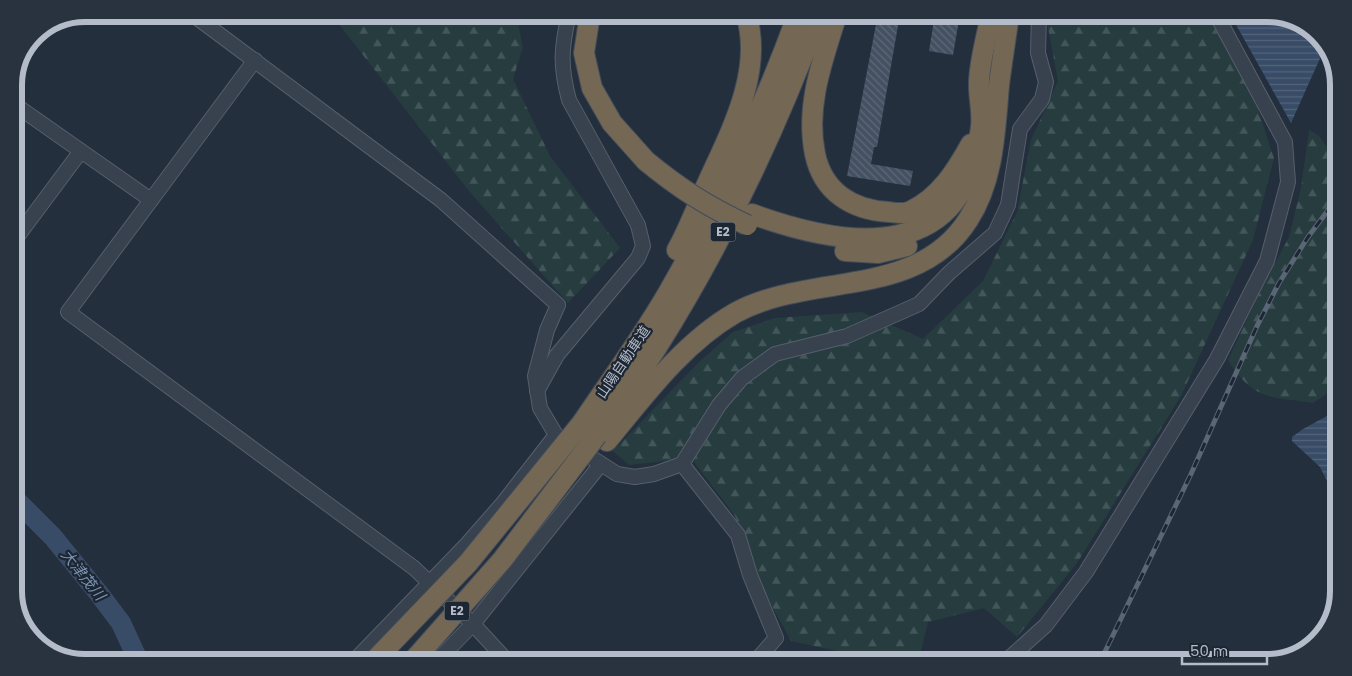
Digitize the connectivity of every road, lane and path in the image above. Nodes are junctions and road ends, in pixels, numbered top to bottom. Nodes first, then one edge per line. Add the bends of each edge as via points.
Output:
1 (203, 22) edge
2 (567, 22) edge
3 (589, 22) edge
4 (600, 22) edge
5 (748, 22) edge
6 (795, 22) edge
7 (816, 22) edge
8 (835, 22) edge
9 (990, 22) edge
10 (1008, 22) edge
11 (1039, 22) edge
12 (1220, 22) edge
13 (255, 60) junction
14 (23, 110) edge
15 (981, 126) junction
16 (81, 151) junction
17 (650, 156) junction
18 (980, 196) junction
19 (151, 200) junction
20 (750, 219) junction
21 (23, 229) edge
22 (538, 390) junction
23 (595, 433) junction
24 (556, 435) junction
25 (601, 464) junction
26 (682, 464) junction
27 (430, 582) junction
28 (474, 624) junction
29 (361, 654) edge
30 (381, 654) edge
31 (419, 654) edge
32 (444, 654) edge
33 (501, 654) edge
34 (762, 654) edge
35 (1014, 654) edge

1 - 13 street
2 - 22 street via 561,47 563,79 569,100 638,225 644,246 638,258 557,355
3 - 17 highway via 584,54 592,88 612,123
4 - 17 highway via 596,39 598,66 606,92
5 - 23 highway via 752,45 748,77 734,125
6 - 23 highway, 山陽自動車道 / E2 via 745,144
7 - 23 highway, 山陽自動車道 / E2 via 768,140 718,243 656,348
8 - 15 highway via 816,84 812,136 820,172 841,197 857,208 909,212 947,183
9 - 15 highway via 979,81
10 - 18 highway via 995,137
11 - 26 street via 1038,53 1046,82 1042,99 1020,130 1008,205 995,233 919,304 847,336 775,354 742,378 719,405
12 - 35 street via 1285,142 1288,182 1266,261 1217,359 1086,572 1046,625
13 - 19 street
13 - 22 street via 441,200 558,305 540,351 535,376
14 - 16 street
15 - 20 highway via 966,183 946,212 925,227 894,237 856,239
16 - 19 street
16 - 21 street
17 - 20 highway
18 - 20 highway via 942,231 920,243 878,253 835,250 790,241
18 - 23 highway via 953,241 921,263 885,277 770,299 736,313 709,330 648,391
19 - 27 street via 68,312
22 - 24 street via 540,408
23 - 30 highway, 山陽自動車道 / E2, bridge
23 - 31 highway, E2, bridge via 503,559
24 - 25 street
24 - 27 street via 503,503
25 - 26 street via 617,474 635,477
25 - 28 street
26 - 34 street via 738,535 750,575 776,638
27 - 28 street
27 - 29 street
28 - 32 street
28 - 33 street

